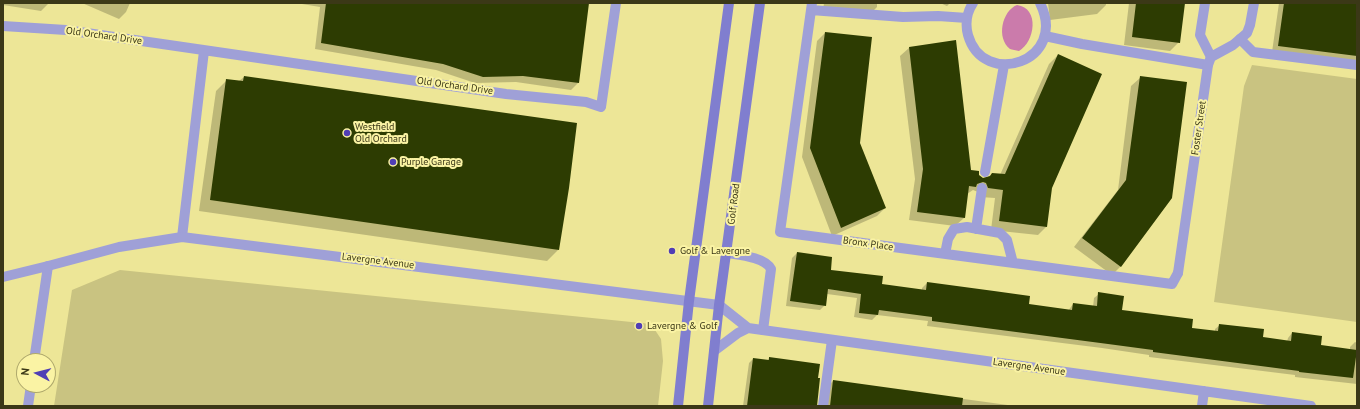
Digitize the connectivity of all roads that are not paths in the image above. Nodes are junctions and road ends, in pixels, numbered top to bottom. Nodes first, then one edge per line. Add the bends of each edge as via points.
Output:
1 (616, 3) edge
2 (729, 3) edge
3 (760, 3) edge
4 (973, 3) edge
5 (1040, 3) edge
6 (1205, 3) edge
7 (1254, 3) edge
8 (811, 6) edge
9 (967, 18) junction
10 (3, 26) edge
11 (1045, 36) junction
12 (1240, 39) junction
13 (204, 51) junction
14 (1209, 61) junction
15 (1004, 65) junction
16 (1357, 65) edge
17 (985, 172) dead end
18 (982, 188) dead end
19 (976, 229) junction
20 (182, 236) junction
21 (727, 254) junction
22 (945, 254) junction
23 (1013, 263) junction
24 (48, 266) junction
25 (1178, 273) joint
26 (3, 276) edge
27 (689, 301) junction
28 (720, 305) junction
29 (748, 328) junction
30 (763, 330) junction
31 (832, 340) junction
32 (714, 351) junction
33 (35, 353) edge
34 (1204, 391) junction
35 (30, 393) edge
36 (28, 406) edge
37 (678, 406) edge
38 (708, 406) edge
39 (823, 406) edge
40 (1202, 406) edge
41 (1311, 406) edge

1 - 13 street, Old Orchard Drive via 601,107 586,102 506,94
2 - 27 main road
3 - 21 main road, Golf Road
4 - 9 street
5 - 11 street via 1047,24
6 - 14 street via 1200,35
7 - 12 street via 1247,33
8 - 9 street via 903,17
8 - 22 street, Bronx Place via 780,232
9 - 15 street via 967,29 975,50 983,57
10 - 13 street, Old Orchard Drive via 66,30
11 - 14 street via 1082,44
11 - 15 street via 1034,54 1020,62
12 - 14 street
12 - 16 street via 1253,52
13 - 20 street
14 - 25 street, Foster Street
15 - 17 street
18 - 19 street
19 - 22 street via 954,229 948,239
19 - 23 street via 1000,233 1007,240
20 - 24 street, Lavergne Avenue via 119,246
20 - 27 street, Lavergne Avenue
21 - 28 main road, Golf Road
21 - 30 street via 761,260 771,269
22 - 23 street, Bronx Place
23 - 25 street, Bronx Place via 1172,284
24 - 26 street, Lavergne Avenue
24 - 33 street
27 - 28 street, Lavergne Avenue
27 - 37 main road
28 - 29 street
28 - 32 main road, Golf Road
29 - 30 street, Lavergne Avenue
29 - 32 street
30 - 31 street, Lavergne Avenue
31 - 34 street, Lavergne Avenue
31 - 39 street
32 - 38 main road, Golf Road
34 - 40 street
34 - 41 street, Lavergne Avenue
35 - 36 street

